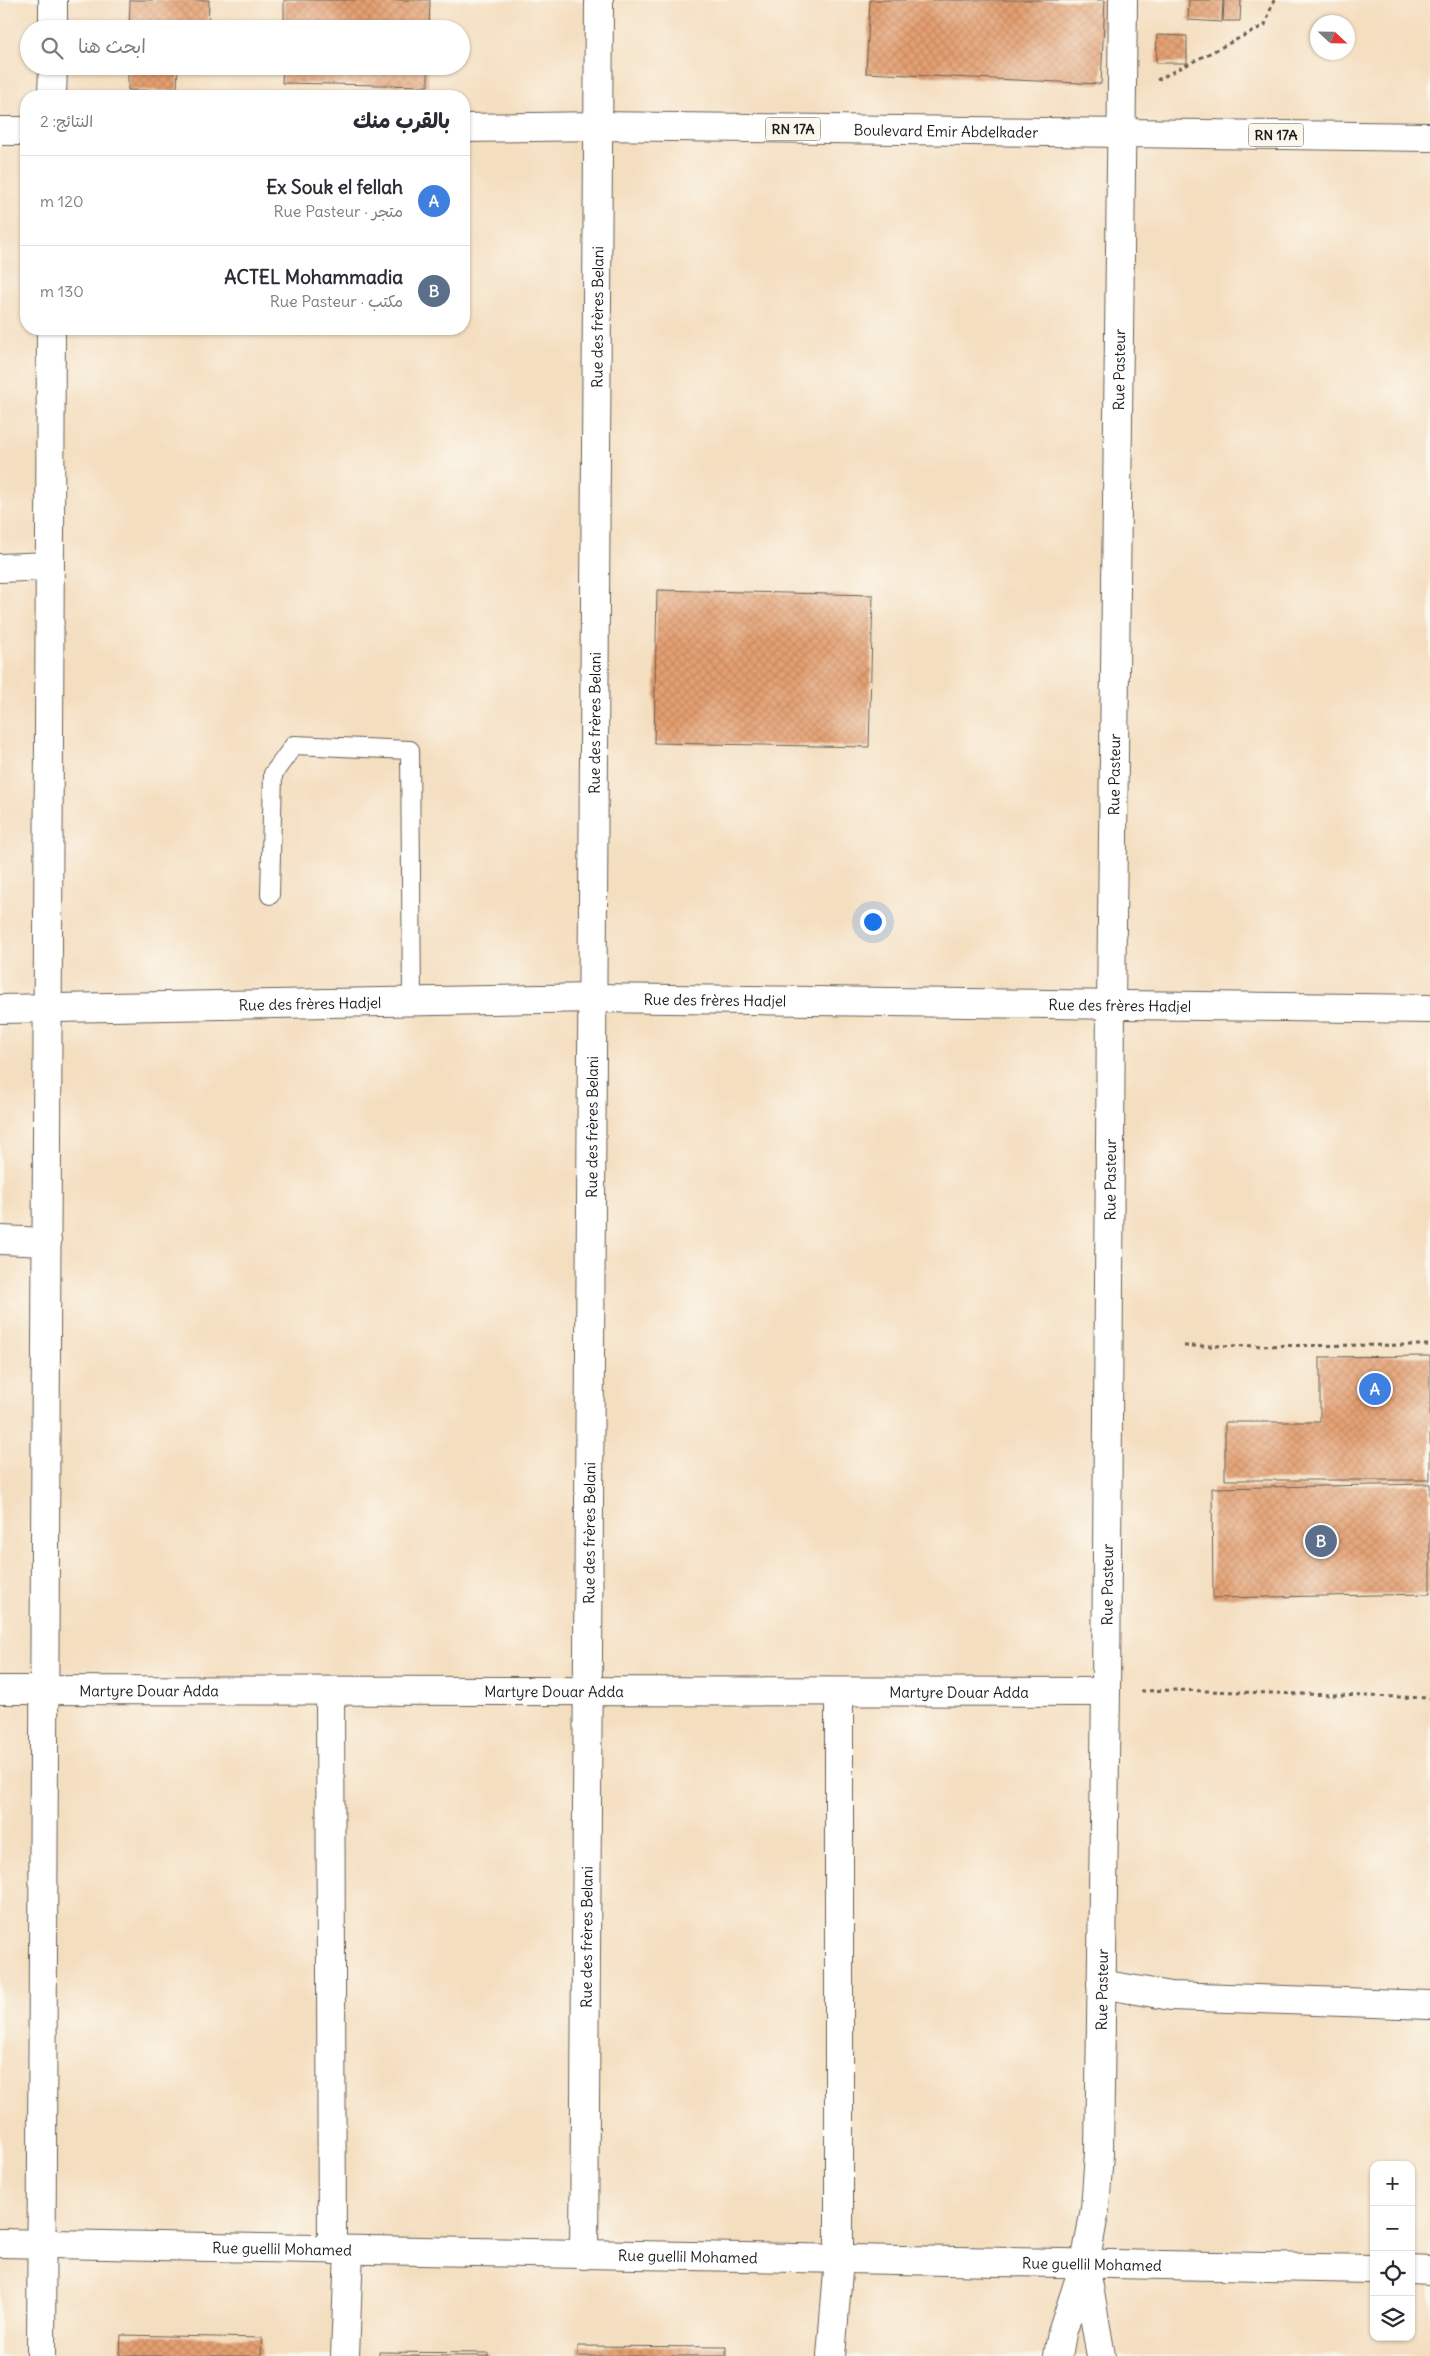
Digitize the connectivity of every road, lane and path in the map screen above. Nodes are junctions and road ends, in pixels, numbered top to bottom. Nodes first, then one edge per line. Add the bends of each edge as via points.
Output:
1 (53, 0) edge
2 (599, 0) edge
3 (1123, 0) edge
4 (1274, 0) edge
5 (53, 20) edge
6 (53, 75) edge
7 (52, 90) edge
8 (1123, 97) junction
9 (597, 126) junction
10 (470, 128) edge
11 (0, 131) edge
12 (20, 131) edge
13 (1123, 133) junction
14 (1430, 137) edge
15 (51, 335) edge
16 (50, 566) junction
17 (0, 568) edge
18 (270, 895) dead end
19 (594, 998) junction
20 (412, 1000) junction
21 (1111, 1006) junction
22 (0, 1009) edge
23 (1430, 1009) edge
24 (48, 1010) junction
25 (0, 1240) edge
26 (47, 1242) junction
27 (1430, 1345) edge
28 (1184, 1346) dead end
29 (0, 1690) edge
30 (44, 1690) junction
31 (330, 1691) junction
32 (588, 1691) junction
33 (840, 1692) junction
34 (1106, 1692) junction
35 (1430, 1698) edge
36 (1100, 1984) junction
37 (1430, 2006) edge
38 (0, 2243) edge
39 (41, 2244) junction
40 (340, 2250) junction
41 (584, 2255) junction
42 (839, 2259) junction
43 (1084, 2264) junction
44 (1370, 2269) edge
45 (1415, 2270) edge
46 (1430, 2271) edge
47 (41, 2356) edge
48 (345, 2356) edge
49 (831, 2356) edge
50 (1058, 2356) edge
51 (1102, 2356) edge

1 - 5 street
2 - 9 street, Rue des frères Belani
3 - 8 street, Rue Pasteur
4 - 8 path via 1265,25
6 - 7 street
8 - 13 street, Rue Pasteur
9 - 10 street, Boulevard Emir Abdelkader / RN 17A
9 - 13 street, Boulevard Emir Abdelkader / RN 17A
9 - 19 street, Rue des frères Belani
11 - 12 street
13 - 14 street, Boulevard Emir Abdelkader / RN 17A
13 - 21 street, Rue Pasteur
15 - 16 street
16 - 17 street
16 - 24 street
18 - 20 lane via 273,774 294,745 410,750
19 - 20 street, Rue des frères Hadjel
19 - 21 street, Rue des frères Hadjel
19 - 32 street, Rue des frères Belani
20 - 24 street, Rue des frères Hadjel
21 - 23 street, Rue des frères Hadjel
21 - 34 street, Rue Pasteur
22 - 24 street, Rue des frères Hadjel
24 - 26 street
25 - 26 street
26 - 30 street
27 - 28 path
29 - 30 street, Martyre Douar Adda
30 - 31 street, Martyre Douar Adda
30 - 39 street
31 - 32 street, Martyre Douar Adda
31 - 40 street
32 - 33 street, Martyre Douar Adda
32 - 41 street, Rue des frères Belani
33 - 34 street, Martyre Douar Adda
33 - 42 street
34 - 35 path via 1175,1690
34 - 36 street, Rue Pasteur
36 - 37 street via 1171,1996
36 - 43 street, Rue Pasteur via 1099,2152 1095,2209
38 - 39 street, Rue guellil Mohamed
39 - 40 street, Rue guellil Mohamed
39 - 47 street
40 - 41 street, Rue guellil Mohamed
40 - 48 street
41 - 42 street, Rue guellil Mohamed
42 - 43 street, Rue guellil Mohamed
42 - 49 street
43 - 44 street, Rue guellil Mohamed
43 - 50 street
43 - 51 street, Rue Pasteur
45 - 46 street

